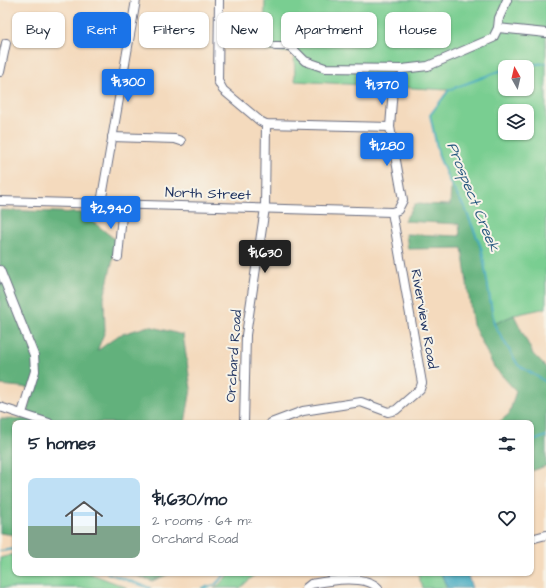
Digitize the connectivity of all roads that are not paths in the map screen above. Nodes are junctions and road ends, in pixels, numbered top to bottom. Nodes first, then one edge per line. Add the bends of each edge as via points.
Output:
1 (136, 0) edge
2 (219, 0) edge
3 (507, 0) edge
4 (498, 28) junction
5 (546, 33) edge
6 (6, 43) dead end
7 (276, 46) dead end
8 (0, 72) edge
9 (393, 88) dead end
10 (266, 124) junction
11 (390, 127) junction
12 (112, 137) junction
13 (181, 141) dead end
14 (0, 201) edge
15 (100, 203) junction
16 (123, 205) junction
17 (265, 208) junction
18 (392, 212) junction
19 (118, 257) dead end
20 (0, 270) edge
21 (0, 406) edge
22 (22, 413) junction
23 (42, 420) edge
24 (244, 420) edge
25 (279, 420) edge
26 (546, 535) edge
27 (534, 538) edge
28 (306, 588) edge
29 (378, 588) edge

1 - 12 street
2 - 10 street via 218,81 229,95
3 - 4 street via 498,18
4 - 5 street
4 - 7 street via 493,38 428,66 402,69 325,68 305,61 290,46
6 - 8 street
9 - 11 street
10 - 11 street
10 - 17 street, Orchard Road
11 - 18 street via 403,200 398,210
12 - 13 street
12 - 15 street
14 - 15 street, North Street
15 - 16 street, North Street
16 - 17 street, North Street
16 - 19 street
17 - 18 street, North Street
17 - 24 street, Orchard Road via 246,335
18 - 25 street, Riverview Road via 422,383 420,389 396,410 388,412 361,402 303,411
20 - 22 street via 34,355 35,371
21 - 22 street
22 - 23 street
26 - 27 street
28 - 29 street via 311,584 354,580 374,584

